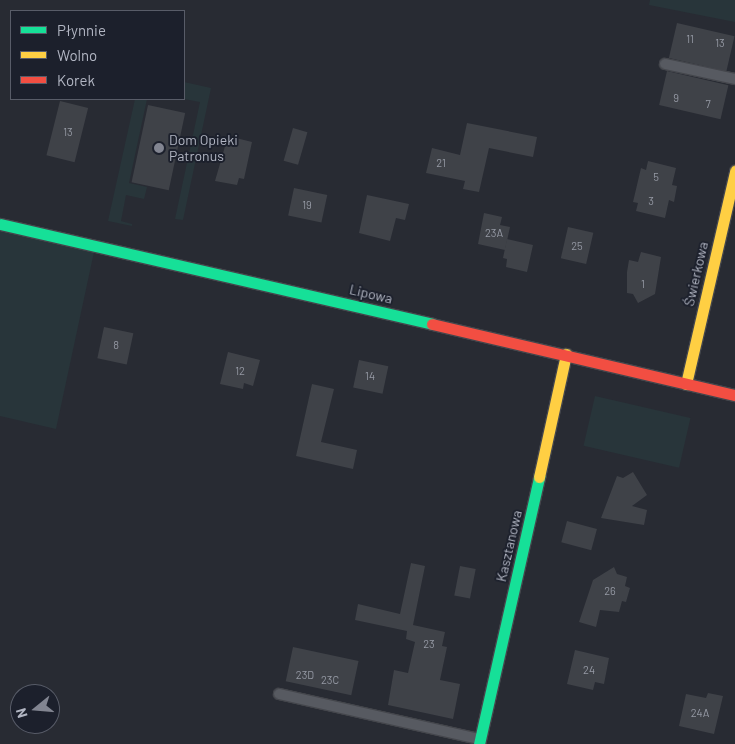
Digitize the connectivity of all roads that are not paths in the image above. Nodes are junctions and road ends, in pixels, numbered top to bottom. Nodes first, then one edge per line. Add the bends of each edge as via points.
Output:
1 (666, 64) dead end
2 (735, 79) edge
3 (735, 171) edge
4 (0, 224) edge
5 (566, 354) junction
6 (686, 384) junction
7 (735, 395) edge
8 (279, 694) dead end
9 (480, 742) edge

1 - 2 lane
3 - 6 street, Świerkowa
4 - 5 street, Lipowa
5 - 6 street, Lipowa
5 - 9 street, Kasztanowa
6 - 7 street, Lipowa
8 - 9 lane

